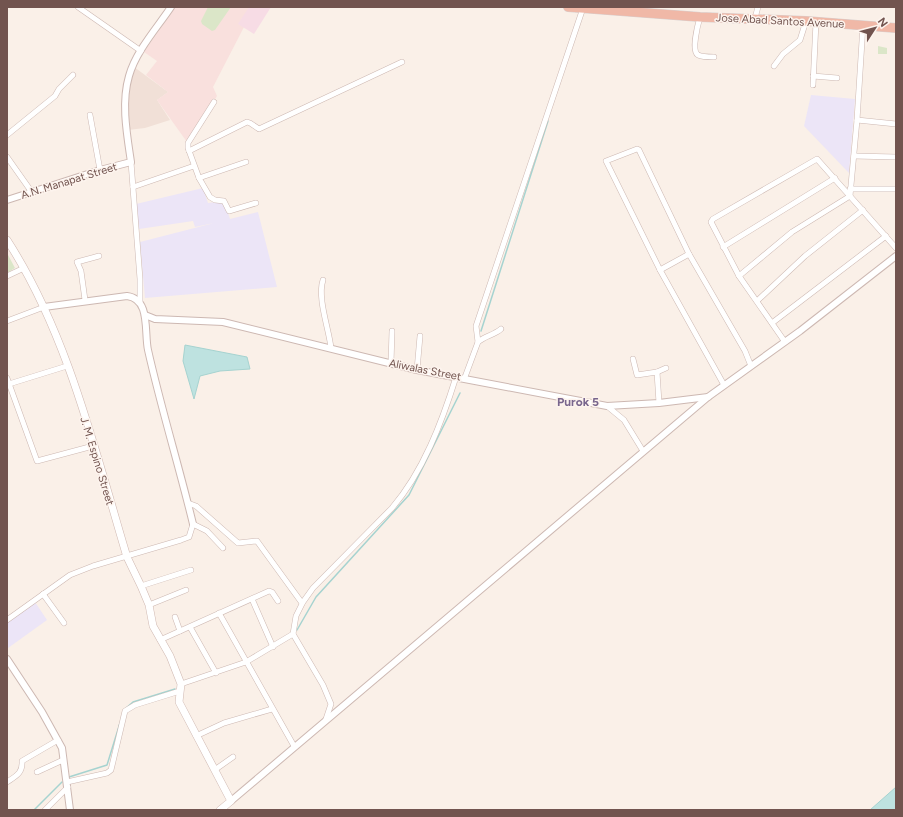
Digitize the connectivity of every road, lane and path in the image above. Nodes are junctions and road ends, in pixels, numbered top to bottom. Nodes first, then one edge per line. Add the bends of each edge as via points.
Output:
1 (78, 7) edge
2 (171, 7) edge
3 (568, 7) edge
4 (758, 7) edge
5 (583, 8) junction
6 (700, 17) junction
7 (755, 18) junction
8 (806, 21) junction
9 (816, 22) junction
10 (863, 25) junction
11 (896, 28) edge
12 (142, 51) junction
13 (714, 57) dead end
14 (402, 62) dead end
15 (774, 66) dead end
16 (73, 75) dead end
17 (813, 76) junction
18 (837, 78) dead end
19 (813, 85) dead end
20 (214, 102) dead end
21 (90, 115) dead end
22 (857, 120) junction
23 (896, 124) edge
24 (7, 135) edge
25 (189, 151) junction
26 (854, 156) junction
27 (7, 157) edge
28 (896, 158) edge
29 (131, 162) junction
30 (246, 162) dead end
31 (194, 166) junction
32 (100, 170) junction
33 (200, 178) junction
34 (835, 178) junction
35 (133, 187) junction
36 (850, 189) junction
37 (896, 189) edge
38 (31, 192) junction
39 (850, 196) junction
40 (7, 200) edge
41 (256, 203) dead end
42 (863, 210) junction
43 (886, 236) junction
44 (8, 243) edge
45 (724, 247) junction
46 (896, 248) edge
47 (689, 254) junction
48 (99, 256) dead end
49 (896, 256) edge
50 (24, 268) junction
51 (660, 270) junction
52 (7, 276) edge
53 (740, 276) junction
54 (323, 280) dead end
55 (85, 300) junction
56 (140, 301) junction
57 (757, 301) junction
58 (44, 307) junction
59 (146, 315) junction
60 (7, 321) edge
61 (772, 323) junction
62 (501, 329) dead end
63 (392, 331) dead end
64 (420, 336) dead end
65 (478, 342) junction
66 (785, 342) junction
67 (331, 348) junction
68 (633, 359) dead end
69 (391, 363) junction
70 (67, 366) junction
71 (751, 366) junction
72 (666, 368) dead end
73 (417, 370) junction
74 (657, 372) junction
75 (456, 377) junction
76 (465, 377) junction
77 (8, 381) edge
78 (724, 385) junction
79 (708, 397) junction
80 (659, 403) junction
81 (607, 406) junction
82 (93, 446) junction
83 (643, 451) junction
84 (188, 502) junction
85 (193, 524) junction
86 (223, 548) dead end
87 (127, 557) junction
88 (190, 570) dead end
89 (142, 586) junction
90 (186, 590) dead end
91 (44, 594) junction
92 (252, 599) junction
93 (278, 601) dead end
94 (302, 603) junction
95 (149, 605) junction
96 (219, 613) junction
97 (175, 617) dead end
98 (7, 620) edge
99 (64, 623) dead end
100 (190, 627) junction
101 (180, 631) junction
102 (293, 634) junction
103 (160, 640) junction
104 (273, 647) junction
105 (7, 659) edge
106 (246, 662) junction
107 (216, 673) junction
108 (180, 688) junction
109 (272, 709) junction
110 (326, 719) junction
111 (196, 736) junction
112 (58, 740) junction
113 (294, 746) junction
114 (234, 757) dead end
115 (63, 760) junction
116 (216, 769) junction
117 (37, 772) dead end
118 (7, 782) edge
119 (67, 784) junction
120 (231, 801) junction
121 (45, 810) edge
122 (70, 810) edge
123 (220, 810) edge

1 - 12 street
2 - 12 street
3 - 5 highway, Jose Abad Santos Avenue
4 - 7 street
5 - 6 highway, Jose Abad Santos Avenue
5 - 65 street via 508,241 476,326
6 - 7 highway, Jose Abad Santos Avenue
6 - 13 street via 695,53 699,56
7 - 8 highway, Jose Abad Santos Avenue
8 - 9 highway, Jose Abad Santos Avenue
8 - 15 street via 800,40 783,54
9 - 10 highway, Jose Abad Santos Avenue
9 - 17 street
10 - 11 highway, Jose Abad Santos Avenue
10 - 22 street
12 - 29 street via 129,76 127,95
14 - 25 street via 258,129 247,122
16 - 24 street via 55,96
17 - 18 street
17 - 19 street
20 - 25 street via 188,143
21 - 32 street
22 - 23 street
22 - 26 street
25 - 31 street
26 - 28 street
26 - 36 street
27 - 38 street
29 - 32 street, A.N. Manapat Street
29 - 35 street
30 - 33 street
31 - 33 street
31 - 35 street
32 - 38 street, A.N. Manapat Street
33 - 41 street via 210,197 223,200 228,210
34 - 39 street
34 - 45 street
34 - 45 street via 817,159 713,219 711,222
35 - 56 street
36 - 37 street
36 - 39 street
38 - 40 street, A.N. Manapat Street
39 - 42 street
39 - 53 street via 792,232
42 - 43 street
42 - 57 street via 805,256
43 - 46 street
43 - 61 street
44 - 50 main road, J. M. Espino Street
45 - 53 street
47 - 51 street
47 - 51 street via 639,150 606,161
47 - 71 street via 745,351
48 - 55 street via 77,262 81,271
49 - 66 street
50 - 52 street
50 - 58 main road, J. M. Espino Street
51 - 78 street
53 - 57 street
54 - 67 street via 324,311
55 - 56 street via 127,296
55 - 58 street
56 - 59 street
57 - 61 street
58 - 60 street
58 - 70 main road, J. M. Espino Street
59 - 67 street, Aliwalas Street via 155,319 223,322
59 - 84 street via 145,328 150,360
61 - 66 street
62 - 65 street
63 - 69 street
64 - 73 street
65 - 76 street
66 - 71 street
67 - 69 street, Aliwalas Street
68 - 74 street via 637,375
69 - 73 street, Aliwalas Street
70 - 77 street
70 - 82 main road, J. M. Espino Street
71 - 78 street
72 - 74 street
73 - 75 street, Aliwalas Street
74 - 80 street
75 - 76 street, Aliwalas Street
75 - 94 street via 430,444 402,495 313,588
76 - 81 street, Aliwalas Street
77 - 82 street via 37,461
78 - 79 street
79 - 80 street, Aliwalas Street
79 - 83 street
80 - 81 street, Aliwalas Street
81 - 83 street via 624,420
82 - 87 main road, J. M. Espino Street
83 - 110 street
84 - 85 street
84 - 94 street via 238,543 257,541
85 - 86 street via 207,531
85 - 87 street via 189,536 181,540
87 - 89 main road, J. M. Espino Street
87 - 91 street via 70,575
88 - 89 street
89 - 95 main road, J. M. Espino Street
90 - 95 street
91 - 98 street
91 - 99 street
92 - 93 street via 271,591
92 - 96 street
92 - 104 street
94 - 102 street via 296,616
95 - 103 main road, J. M. Espino Street via 153,626
96 - 100 street
96 - 106 street
97 - 101 street
100 - 101 street
100 - 107 street
101 - 103 street
102 - 104 street
102 - 110 street via 328,696 331,704
103 - 108 main road, J. M. Espino Street via 170,656
104 - 106 street
105 - 112 street
106 - 107 street
106 - 109 street
107 - 108 street
108 - 111 main road, J. M. Espino Street via 179,702
108 - 119 street via 125,711 111,770
109 - 111 street via 224,723
109 - 113 street
110 - 113 street
111 - 116 main road, J. M. Espino Street
112 - 115 street
112 - 118 street via 22,761 23,768 19,774
113 - 120 street
114 - 116 street
115 - 117 street
115 - 119 street
116 - 120 main road, J. M. Espino Street
119 - 121 street
119 - 122 street
120 - 123 main road

